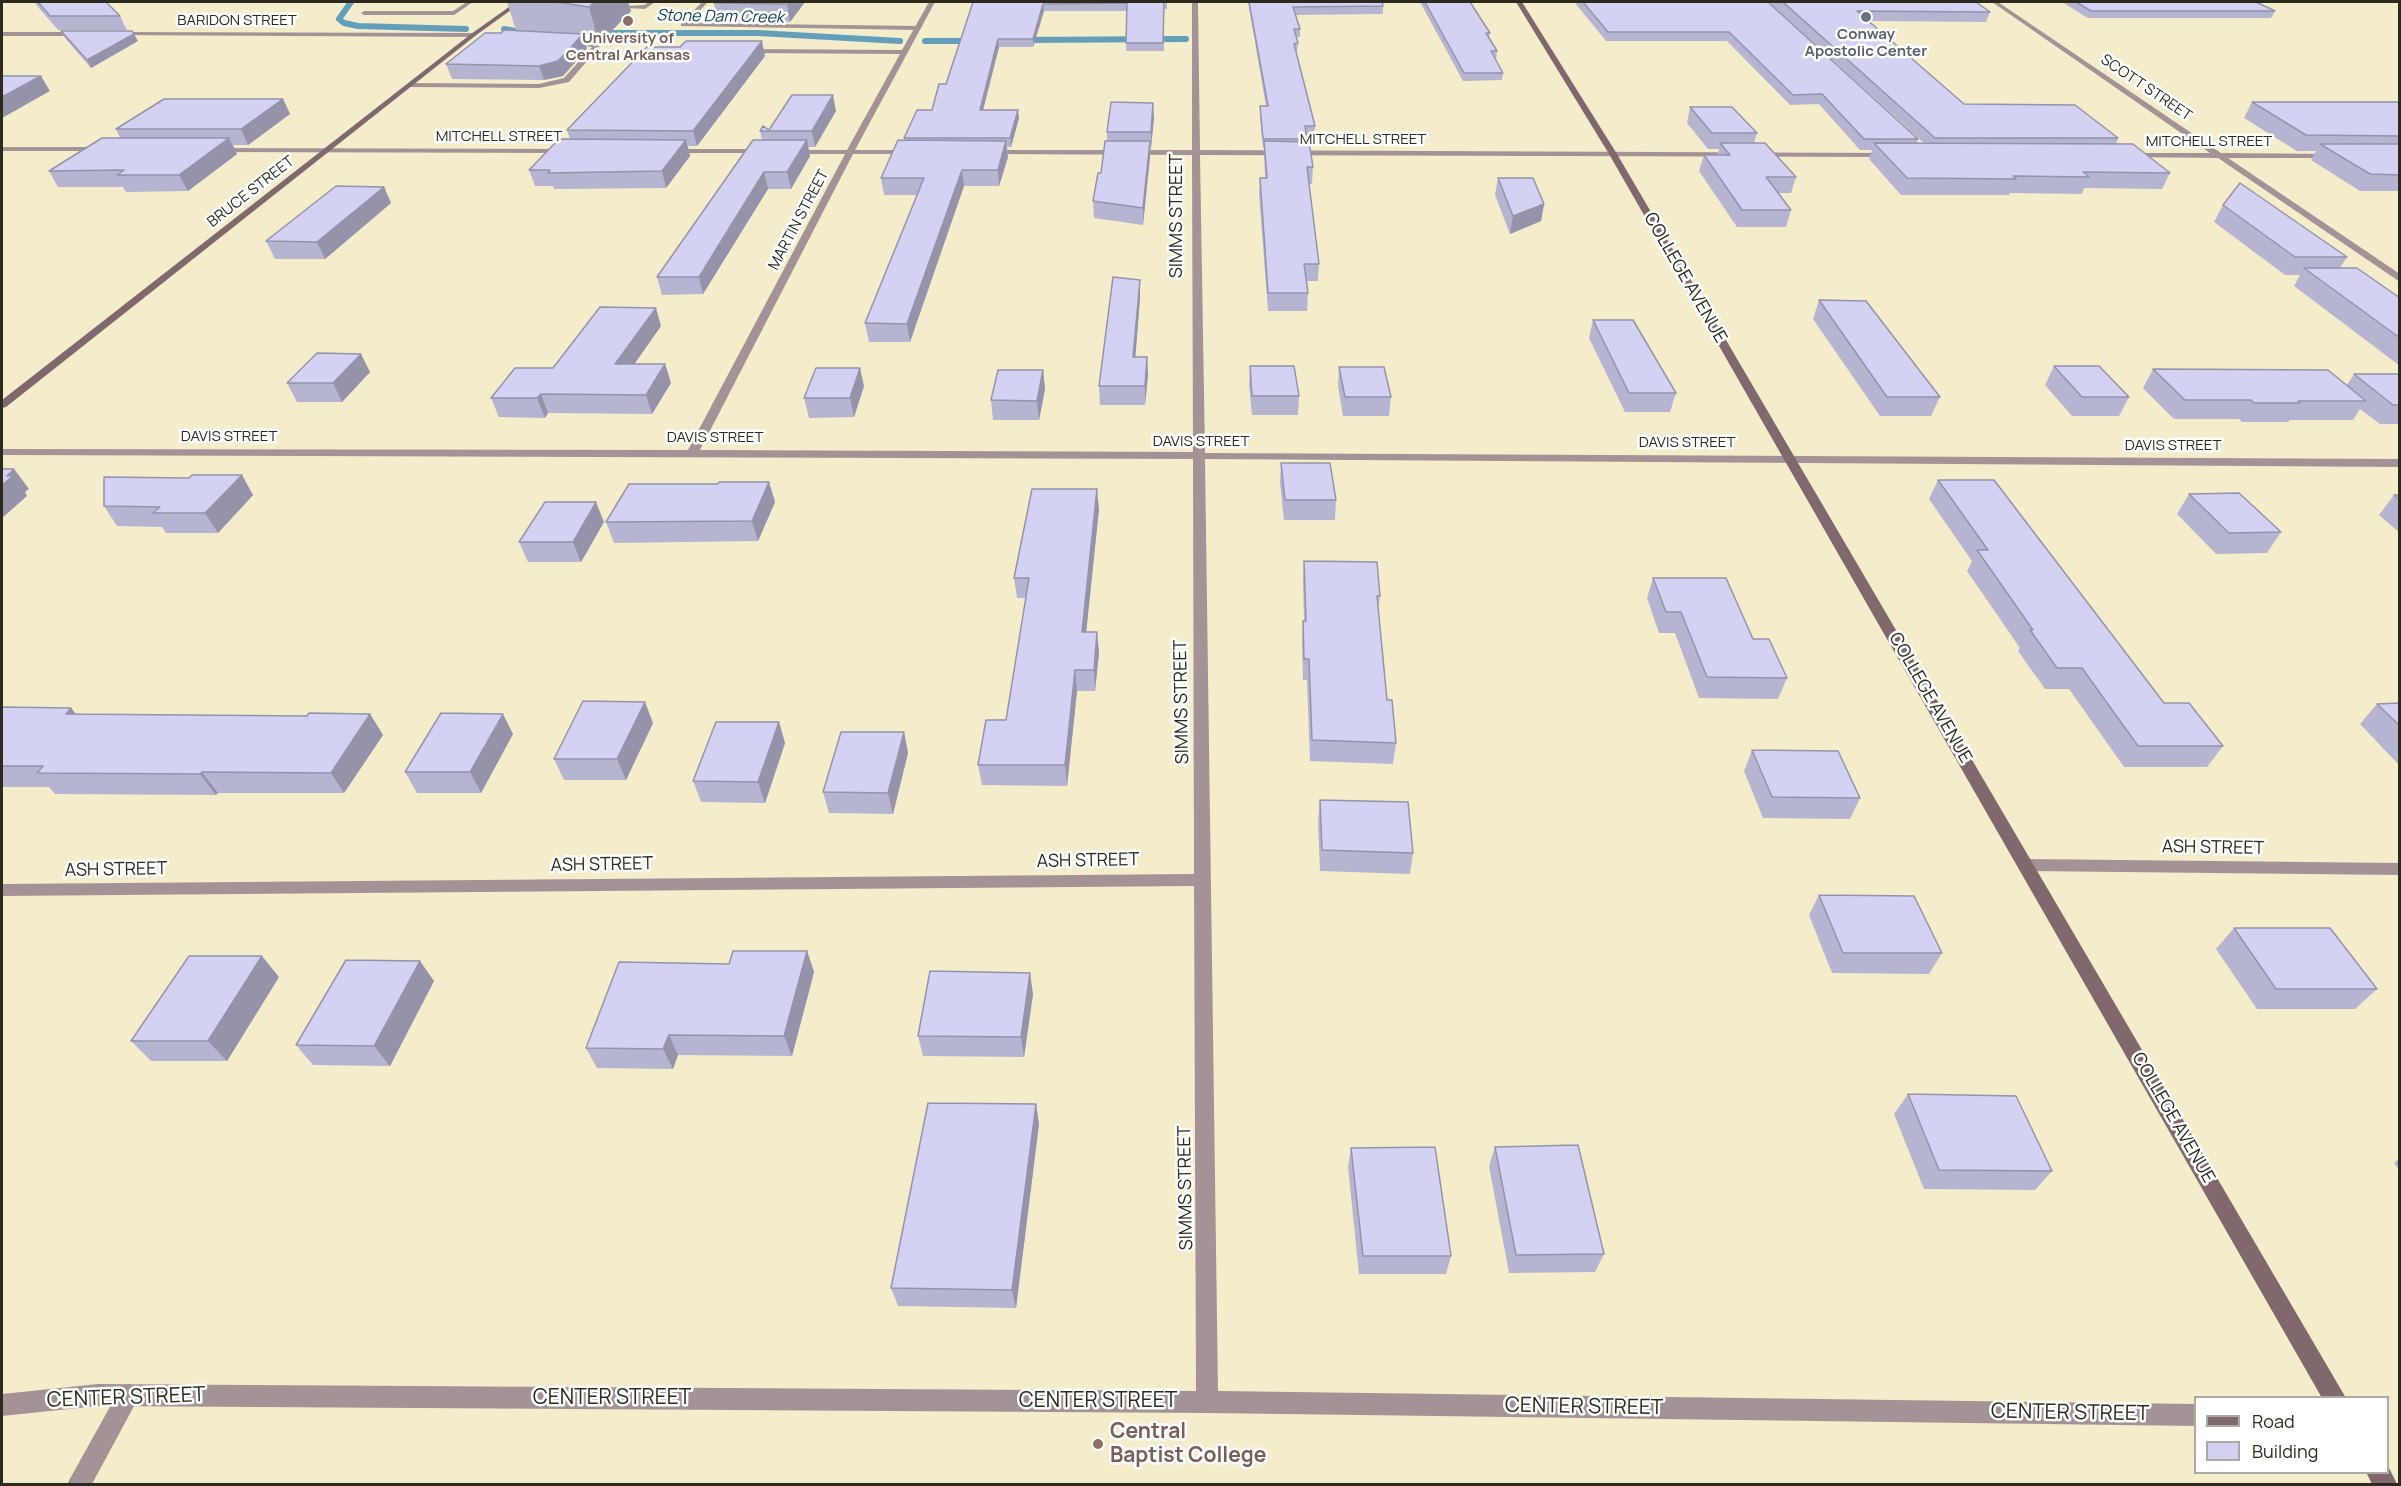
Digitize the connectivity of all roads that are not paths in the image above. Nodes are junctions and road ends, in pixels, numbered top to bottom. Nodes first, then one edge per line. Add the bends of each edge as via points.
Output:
1 (470, 2) edge
2 (652, 2) edge
3 (705, 2) edge
4 (932, 2) edge
5 (1195, 2) edge
6 (1519, 2) edge
7 (1995, 2) edge
8 (520, 5) edge
9 (373, 7) dead end
10 (600, 7) dead end
11 (918, 28) junction
12 (2, 34) edge
13 (96, 34) edge
14 (108, 34) edge
15 (473, 38) junction
16 (554, 41) edge
17 (740, 51) edge
18 (905, 51) junction
19 (410, 85) junction
20 (2, 149) edge
21 (117, 149) edge
22 (210, 150) edge
23 (326, 150) junction
24 (576, 151) edge
25 (659, 151) edge
26 (850, 152) junction
27 (921, 152) edge
28 (981, 152) edge
29 (1196, 153) junction
30 (1613, 154) junction
31 (1893, 155) edge
32 (2116, 155) edge
33 (2222, 156) junction
34 (2340, 156) edge
35 (2400, 279) edge
36 (2, 405) edge
37 (2, 452) edge
38 (692, 453) junction
39 (1199, 457) junction
40 (1791, 459) junction
41 (2400, 463) edge
42 (2027, 865) junction
43 (2400, 869) edge
44 (1203, 880) junction
45 (2, 890) edge
46 (129, 1395) junction
47 (2334, 1396) edge
48 (1208, 1402) junction
49 (2, 1405) edge
50 (2194, 1415) edge
51 (79, 1485) edge

1 - 9 street via 454,13 364,13
2 - 10 street via 645,7
3 - 11 street via 683,25
4 - 11 street, MARTIN STREET
5 - 29 street, SIMMS STREET
6 - 30 street, COLLEGE AVENUE
7 - 33 street, SCOTT STREET
8 - 15 street, BRUCE STREET via 510,8
11 - 18 street, MARTIN STREET
12 - 13 street
14 - 15 street, BARIDON STREET
15 - 19 street, BRUCE STREET
16 - 19 street via 597,46 566,80 539,86
17 - 18 street
18 - 26 street, MARTIN STREET
19 - 23 street, BRUCE STREET
20 - 21 street
22 - 23 street, MITCHELL STREET
23 - 24 street, MITCHELL STREET
23 - 36 street, BRUCE STREET
25 - 26 street
26 - 27 street
26 - 38 street, MARTIN STREET
28 - 29 street, MITCHELL STREET
29 - 30 street, MITCHELL STREET
29 - 39 street, SIMMS STREET
30 - 31 street, MITCHELL STREET
30 - 40 street, COLLEGE AVENUE
32 - 33 street, MITCHELL STREET
33 - 34 street, MITCHELL STREET
33 - 35 street, SCOTT STREET
37 - 38 street, DAVIS STREET
38 - 39 street, DAVIS STREET
39 - 40 street, DAVIS STREET
39 - 44 street, SIMMS STREET
40 - 41 street, DAVIS STREET
40 - 42 street, COLLEGE AVENUE
42 - 43 street, ASH STREET
42 - 47 street, COLLEGE AVENUE
44 - 45 street, ASH STREET
44 - 48 street, SIMMS STREET
46 - 48 street, CENTER STREET
46 - 49 street, CENTER STREET
46 - 51 street
48 - 50 street, CENTER STREET

